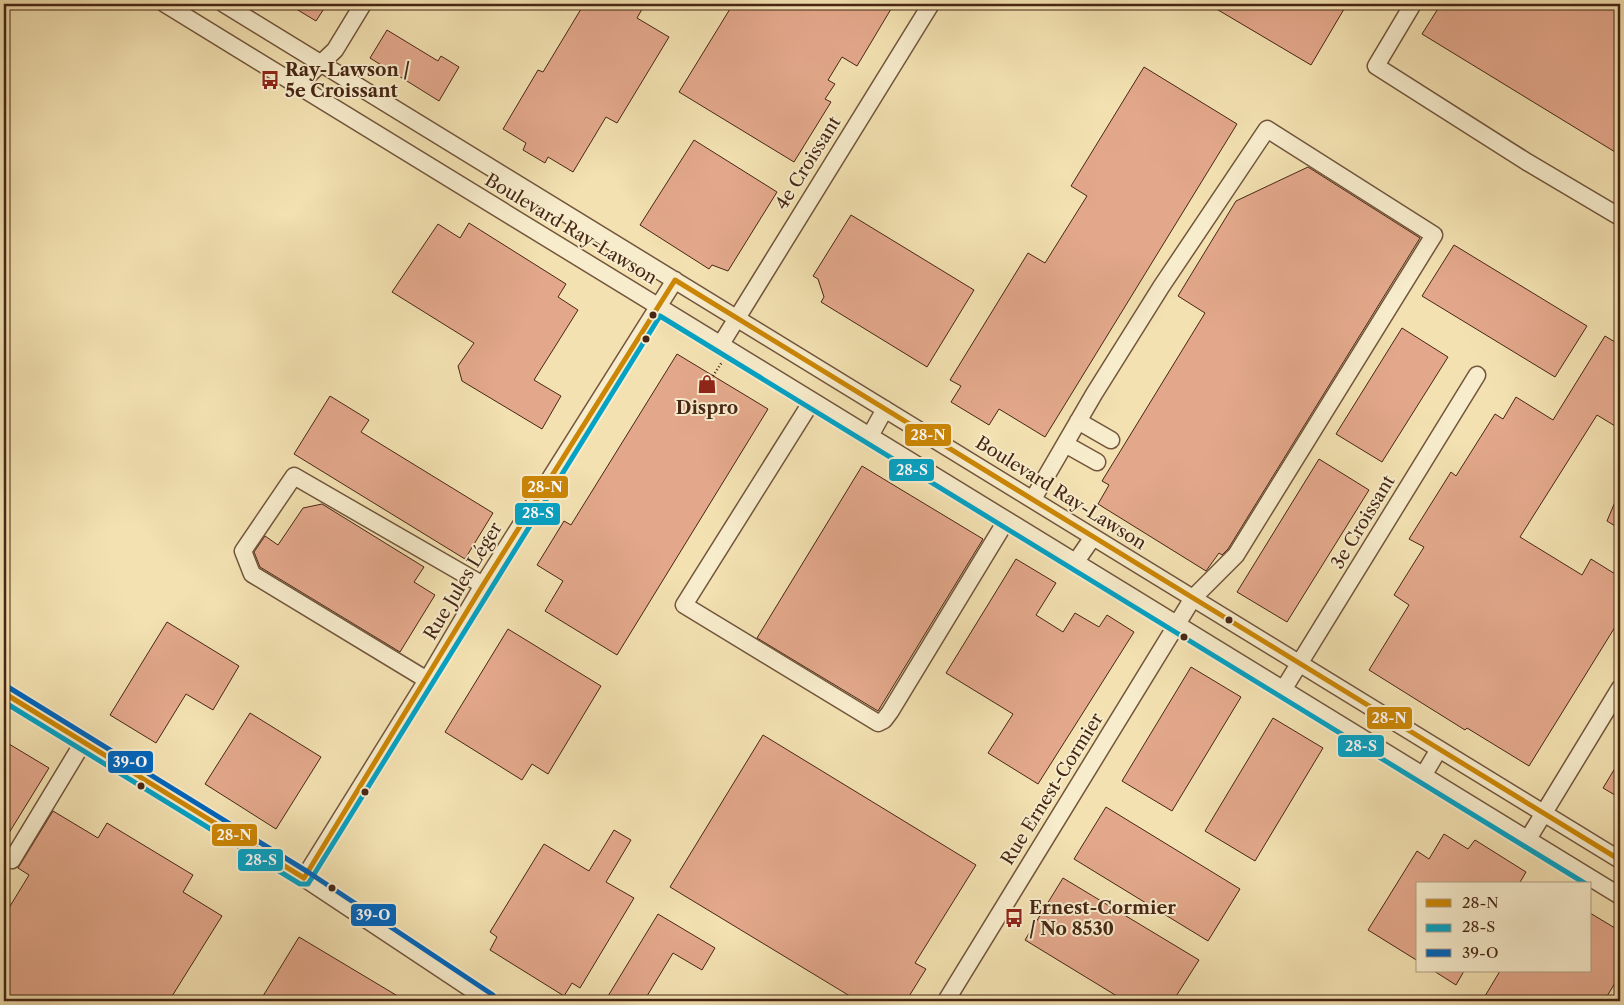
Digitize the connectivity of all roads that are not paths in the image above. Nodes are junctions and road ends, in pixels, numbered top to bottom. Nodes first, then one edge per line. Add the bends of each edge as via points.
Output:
1 (165, 4) edge
2 (224, 4) edge
3 (362, 4) edge
4 (931, 4) edge
5 (1413, 4) edge
6 (320, 64) junction
7 (298, 85) junction
8 (1620, 217) edge
9 (675, 280) junction
10 (658, 306) junction
11 (737, 319) junction
12 (721, 344) junction
13 (1477, 375) dead end
14 (812, 401) junction
15 (886, 409) junction
16 (1078, 421) junction
17 (870, 436) junction
18 (1111, 440) dead end
19 (1065, 444) junction
20 (1097, 462) dead end
21 (1033, 499) junction
22 (1006, 521) junction
23 (1093, 537) junction
24 (1075, 562) junction
25 (482, 585) junction
26 (1193, 598) junction
27 (1177, 624) junction
28 (1300, 663) junction
29 (427, 680) junction
30 (1620, 688) edge
31 (1283, 690) junction
32 (4, 693) edge
33 (84, 741) junction
34 (1440, 748) junction
35 (1423, 776) junction
36 (1544, 813) junction
37 (1528, 839) junction
38 (4, 856) edge
39 (1620, 860) edge
40 (304, 878) junction
41 (1620, 896) edge
42 (489, 1001) edge
43 (946, 1001) edge

1 - 7 street, Boulevard Ray-Lawson
2 - 6 street, Boulevard Ray-Lawson
3 - 6 street via 334,50
4 - 11 street, 4e Croissant
5 - 8 street via 1376,66
6 - 7 street
6 - 9 street, Boulevard Ray-Lawson
7 - 10 street, Boulevard Ray-Lawson
9 - 10 street, Rue Jules Léger
9 - 11 street, Boulevard Ray-Lawson
10 - 12 street, Boulevard Ray-Lawson
10 - 25 street, Rue Jules Léger
11 - 12 street, 4e Croissant
11 - 15 street, Boulevard Ray-Lawson
12 - 14 street, Boulevard Ray-Lawson
13 - 28 street, 3e Croissant
14 - 17 street, Boulevard Ray-Lawson
14 - 22 street via 684,605 878,723 890,712
15 - 17 street
15 - 21 street, Boulevard Ray-Lawson
16 - 18 street
16 - 19 street
16 - 26 street, Rue Ernest-Cormier via 1161,287 1267,129 1434,235 1236,555
17 - 22 street, Boulevard Ray-Lawson
19 - 20 street
19 - 21 street
21 - 23 street, Boulevard Ray-Lawson
22 - 24 street, Boulevard Ray-Lawson
23 - 24 street
23 - 26 street, Boulevard Ray-Lawson
24 - 27 street, Boulevard Ray-Lawson
25 - 29 street, Rue Jules Léger
25 - 29 street via 294,476 243,551 252,574
26 - 27 street, Rue Ernest-Cormier
26 - 28 street, Boulevard Ray-Lawson
27 - 31 street, Boulevard Ray-Lawson
27 - 43 street, Rue Ernest-Cormier
28 - 31 street, 3e Croissant
28 - 34 street, Boulevard Ray-Lawson
29 - 40 street, Rue Jules Léger
30 - 36 street
31 - 35 street, Boulevard Ray-Lawson
32 - 33 street
33 - 38 street via 12,860
33 - 40 street
34 - 35 street
34 - 36 street, Boulevard Ray-Lawson
35 - 37 street, Boulevard Ray-Lawson
36 - 37 street
36 - 39 street, Boulevard Ray-Lawson
37 - 41 street, Boulevard Ray-Lawson
40 - 42 street

